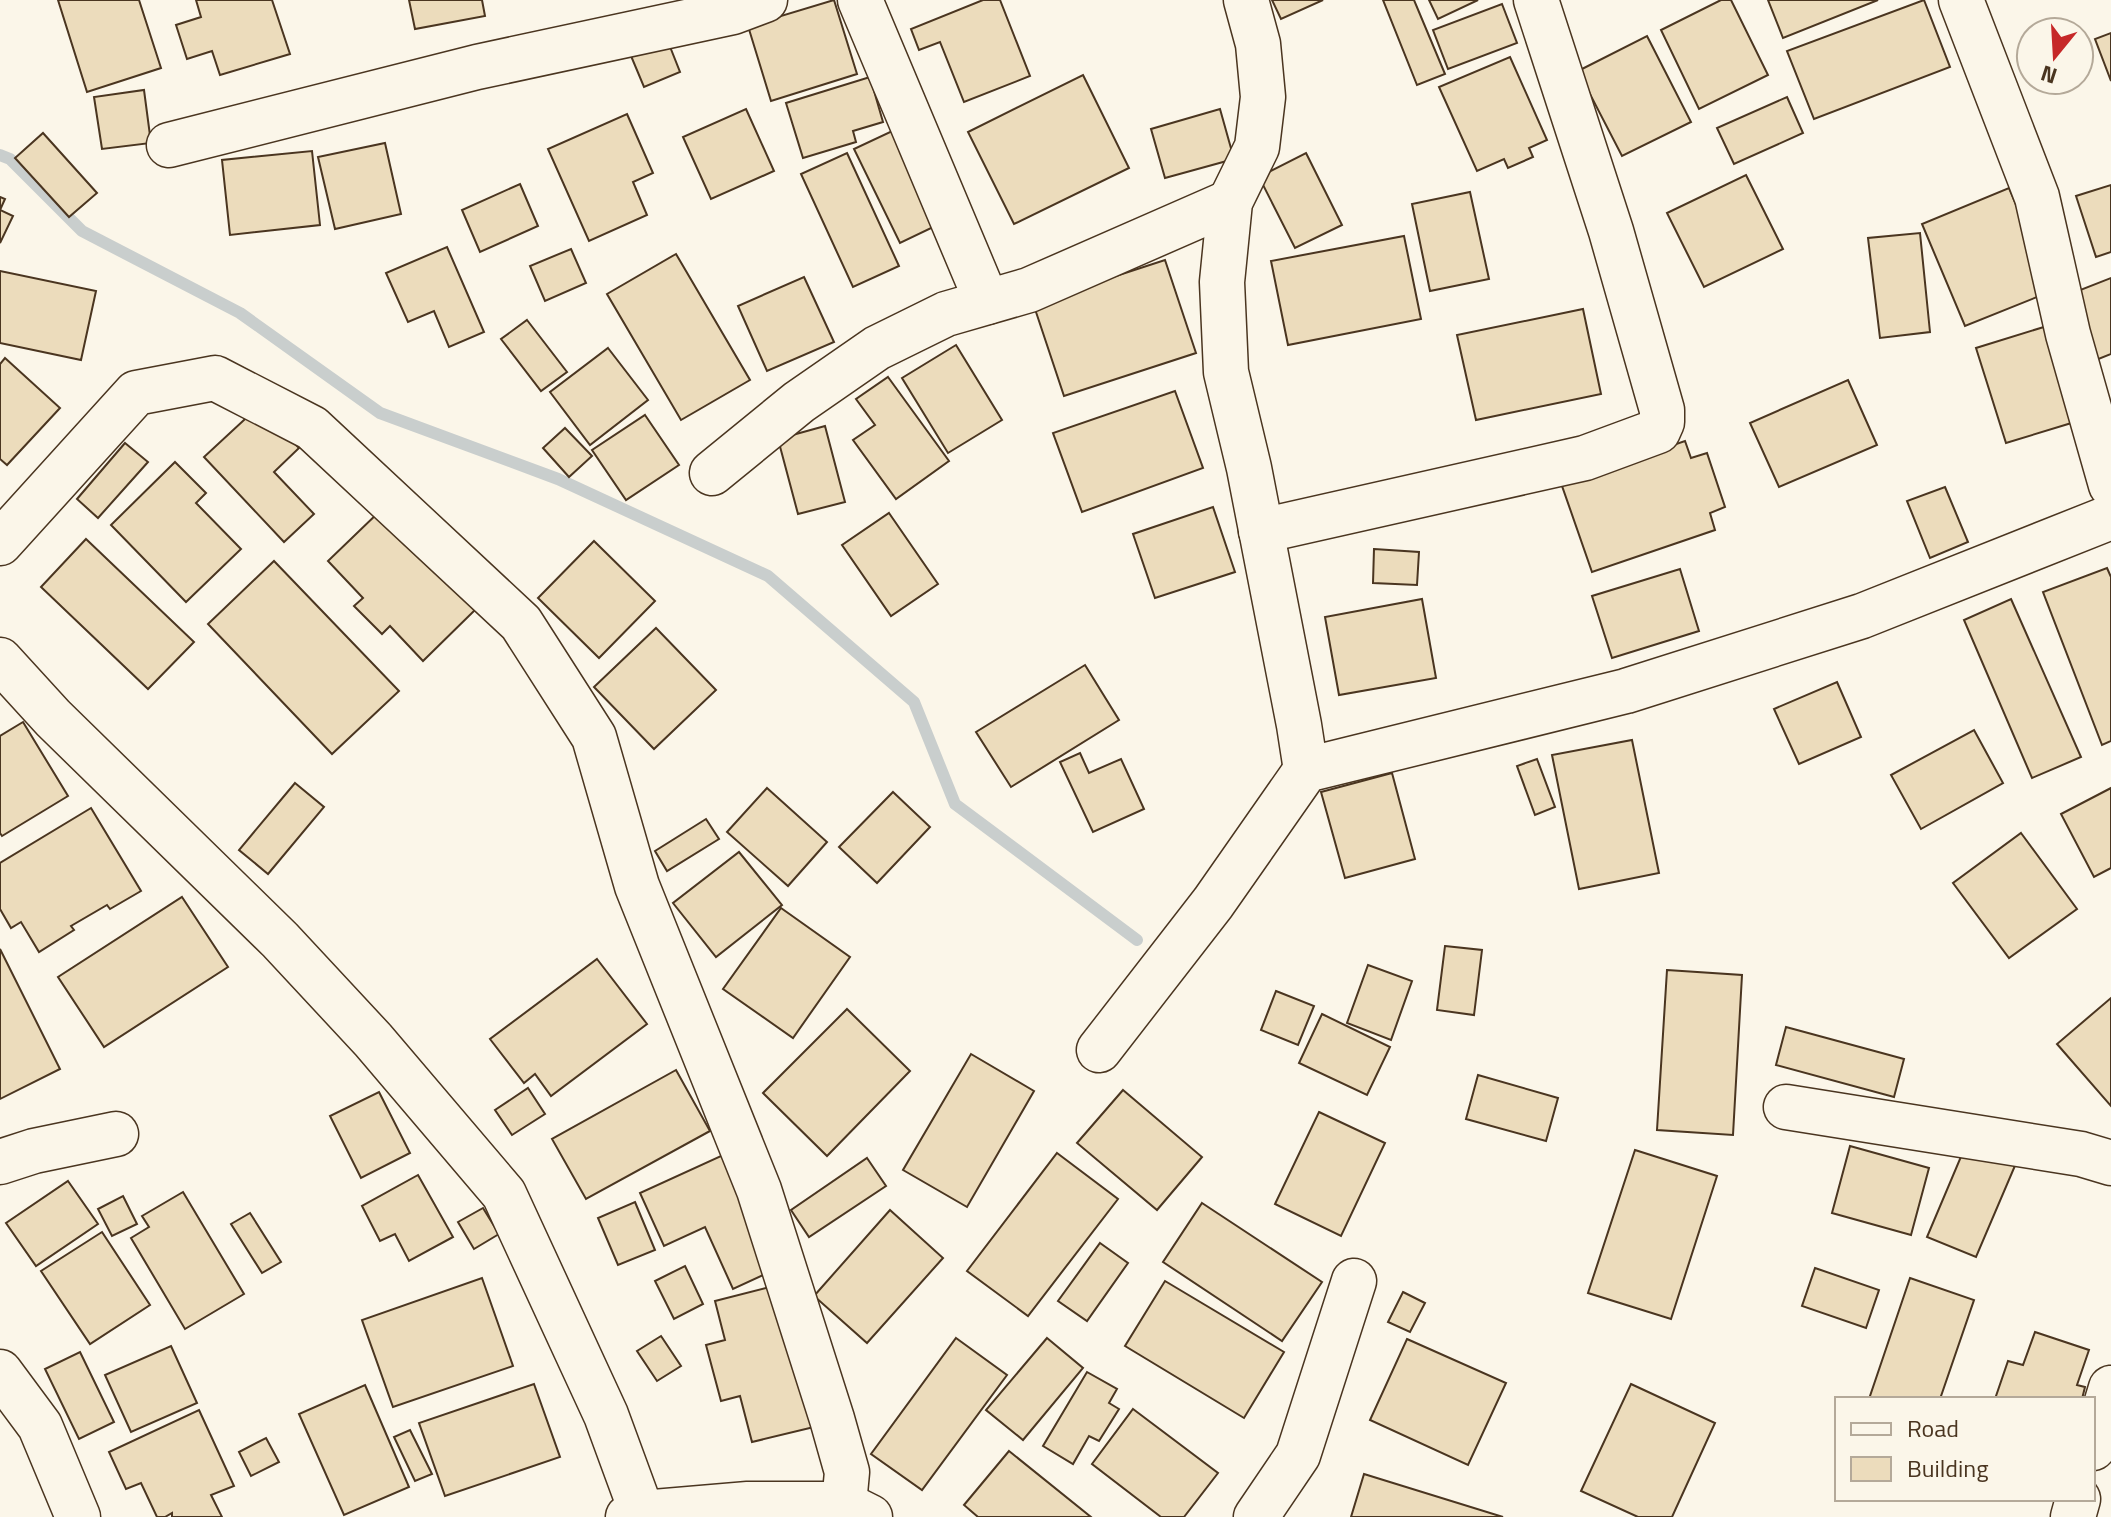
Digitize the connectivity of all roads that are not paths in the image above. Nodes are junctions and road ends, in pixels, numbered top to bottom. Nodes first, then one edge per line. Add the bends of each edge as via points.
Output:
1 (765, 0) edge
2 (860, 0) edge
3 (1246, 0) edge
4 (1536, 0) edge
5 (1961, 0) edge
6 (169, 145) dead end
7 (1230, 202) junction
8 (987, 302) junction
9 (712, 473) dead end
10 (2111, 485) edge
11 (2111, 517) edge
12 (1261, 531) junction
13 (0, 543) edge
14 (0, 660) edge
15 (1306, 770) junction
16 (1099, 1050) dead end
17 (1786, 1107) dead end
18 (116, 1134) dead end
19 (0, 1162) edge
20 (2111, 1163) edge
21 (1354, 1281) dead end
22 (0, 1372) edge
23 (2111, 1388) edge
24 (2095, 1441) edge
25 (857, 1510) edge
26 (635, 1515) edge
27 (78, 1517) edge
28 (1256, 1517) edge

1 - 6 street via 733,12 477,67
2 - 8 street
3 - 7 street via 1258,44 1263,97 1257,147
4 - 12 street via 1662,410 1658,431 1585,458
5 - 10 street via 2037,197 2068,334
7 - 8 street via 1029,290
7 - 12 street via 1222,282 1226,372
8 - 9 street via 946,314 877,348 799,402
11 - 15 street via 1862,616 1626,691
12 - 15 street
13 - 25 street via 136,393 215,378 312,428 521,623 594,737 637,886 759,1190
14 - 26 street via 280,940 504,1194 606,1415
15 - 16 street via 1213,903
17 - 20 street
18 - 19 street
21 - 28 street via 1298,1455
22 - 27 street via 40,1426
23 - 24 street
25 - 26 street via 748,1504

